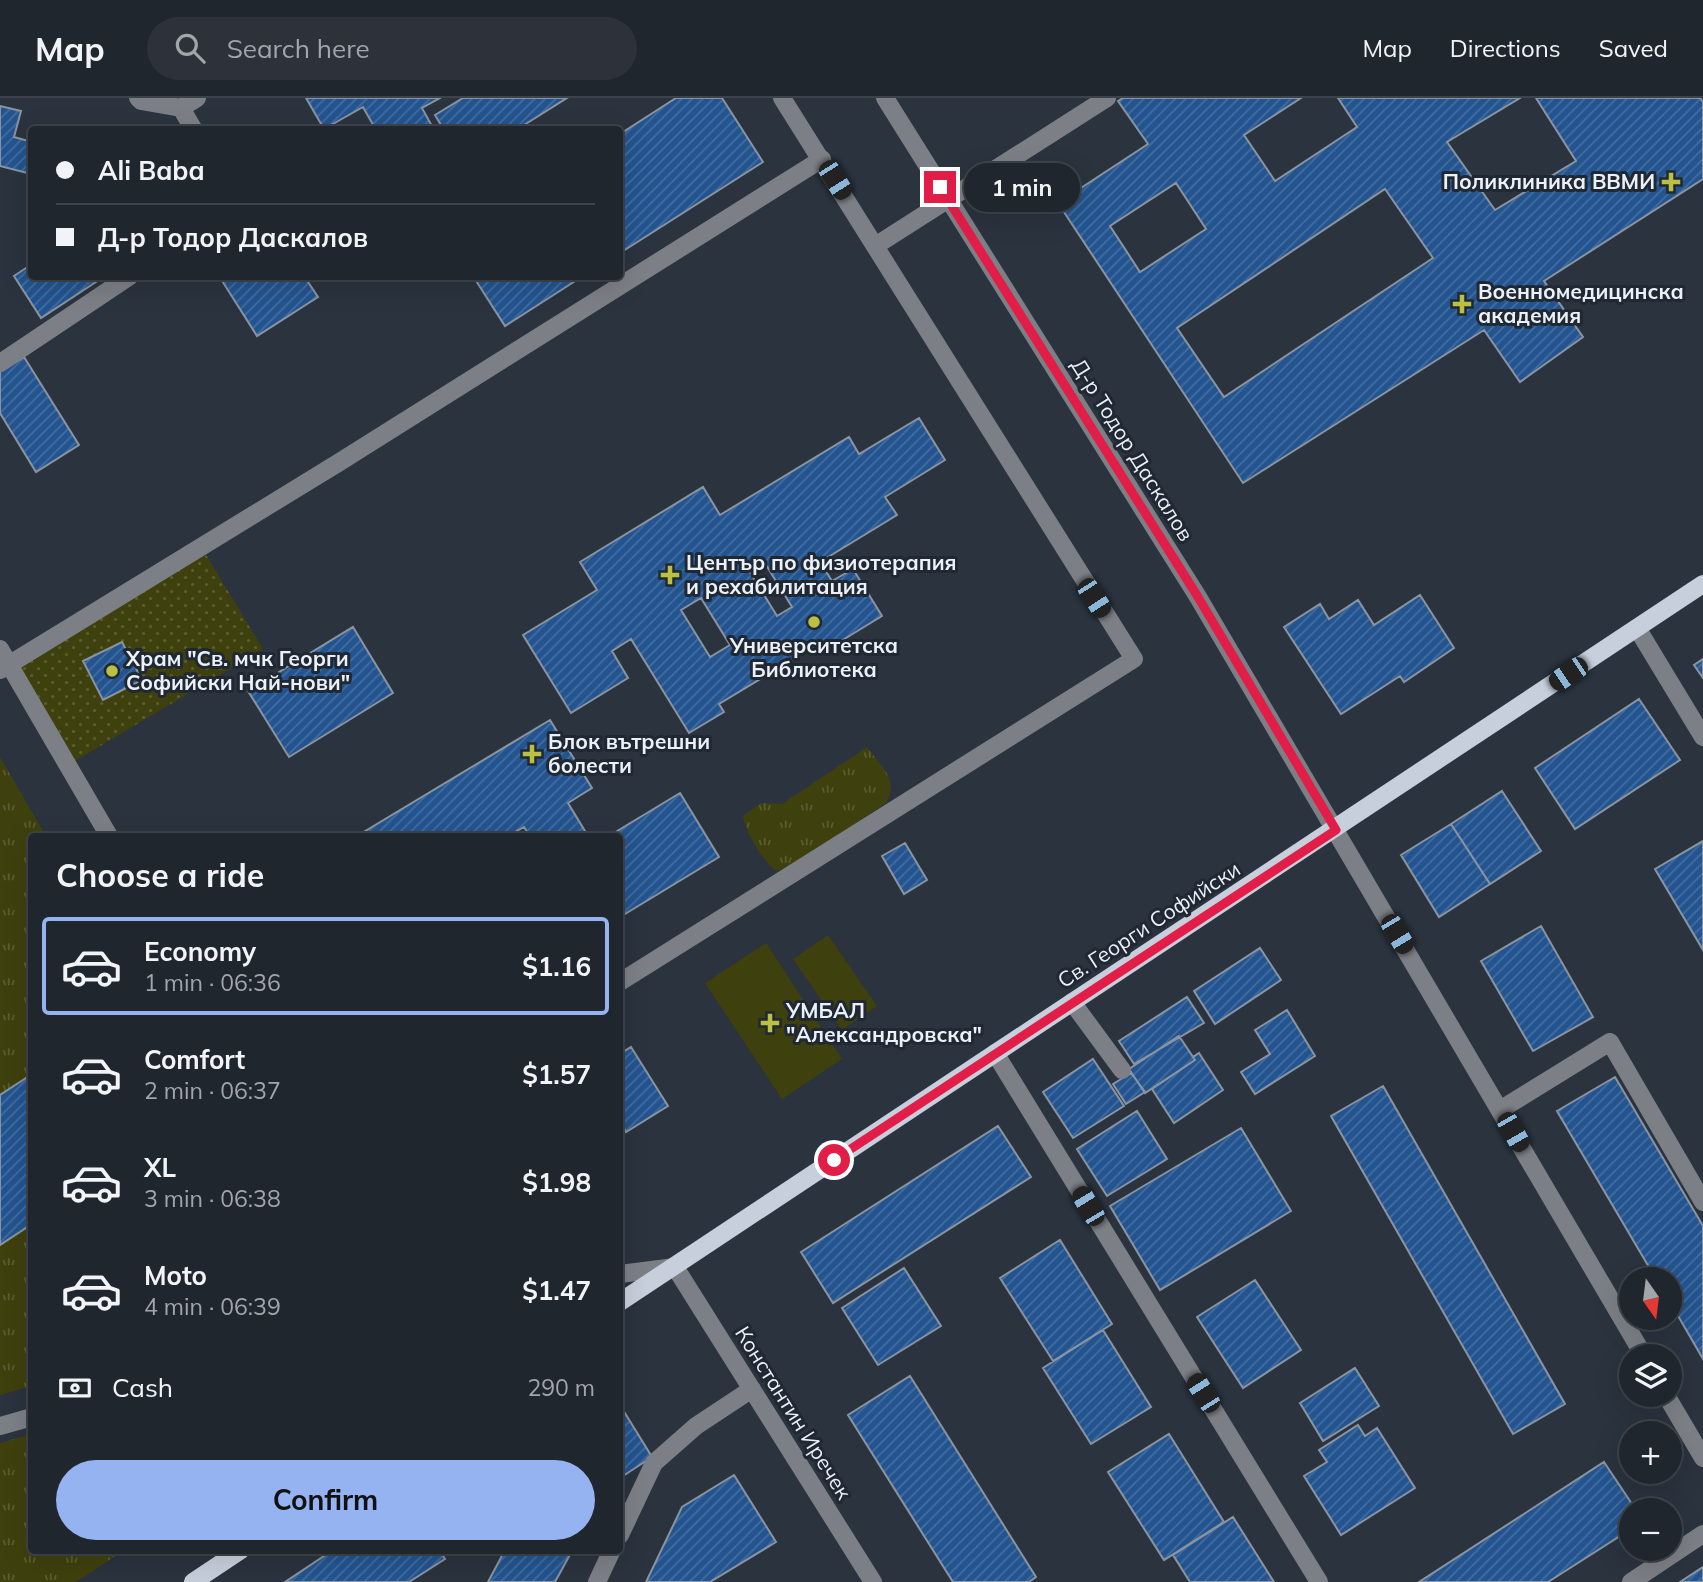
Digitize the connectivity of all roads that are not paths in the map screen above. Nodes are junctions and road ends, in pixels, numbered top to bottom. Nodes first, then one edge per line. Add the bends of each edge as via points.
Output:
1 (138, 98) edge
2 (197, 98) edge
3 (782, 98) edge
4 (885, 98) edge
5 (1107, 98) edge
6 (181, 108) junction
7 (192, 126) edge
8 (822, 159) junction
9 (944, 194) junction
10 (876, 246) junction
11 (124, 280) edge
12 (0, 363) edge
13 (1703, 584) edge
14 (1637, 628) junction
15 (3, 661) edge
16 (1703, 737) edge
17 (1336, 830) junction
18 (107, 833) edge
19 (623, 980) edge
20 (1072, 1002) junction
21 (995, 1054) junction
22 (1122, 1070) dead end
23 (1500, 1110) junction
24 (1703, 1202) edge
25 (675, 1267) junction
26 (623, 1274) edge
27 (623, 1300) edge
28 (1637, 1344) edge
29 (752, 1389) junction
30 (1673, 1407) edge
31 (28, 1418) edge
32 (0, 1426) edge
33 (1703, 1458) edge
34 (623, 1529) edge
35 (1703, 1534) edge
36 (235, 1554) edge
37 (610, 1554) edge
38 (193, 1582) edge
39 (597, 1582) edge
40 (873, 1582) edge
41 (1319, 1582) edge
42 (1631, 1582) edge

1 - 6 street
2 - 6 street
3 - 8 street
4 - 9 street, Д-р Тодор Даскалов
5 - 9 street
6 - 7 street
8 - 10 street
8 - 15 street via 338,463
9 - 10 street
9 - 17 street, Д-р Тодор Даскалов via 1198,597
10 - 19 street via 1134,659
11 - 12 street
13 - 14 main road, Св. Георги Софийски
14 - 16 street
14 - 17 main road, Св. Георги Софийски
15 - 18 street
17 - 20 main road, Св. Георги Софийски
17 - 23 street, Д-р Тодор Даскалов
20 - 21 main road, Св. Георги Софийски
20 - 22 street
21 - 25 main road, Св. Георги Софийски
21 - 41 street
23 - 24 street via 1610,1042
23 - 28 street, Д-р Тодор Даскалов
25 - 26 street
25 - 27 main road, Св. Георги Софийски
25 - 29 street, Константин Иречек
29 - 34 street via 696,1426 654,1463
29 - 40 street, Константин Иречек
30 - 33 street
31 - 32 street
35 - 42 street
36 - 38 main road
37 - 39 street

